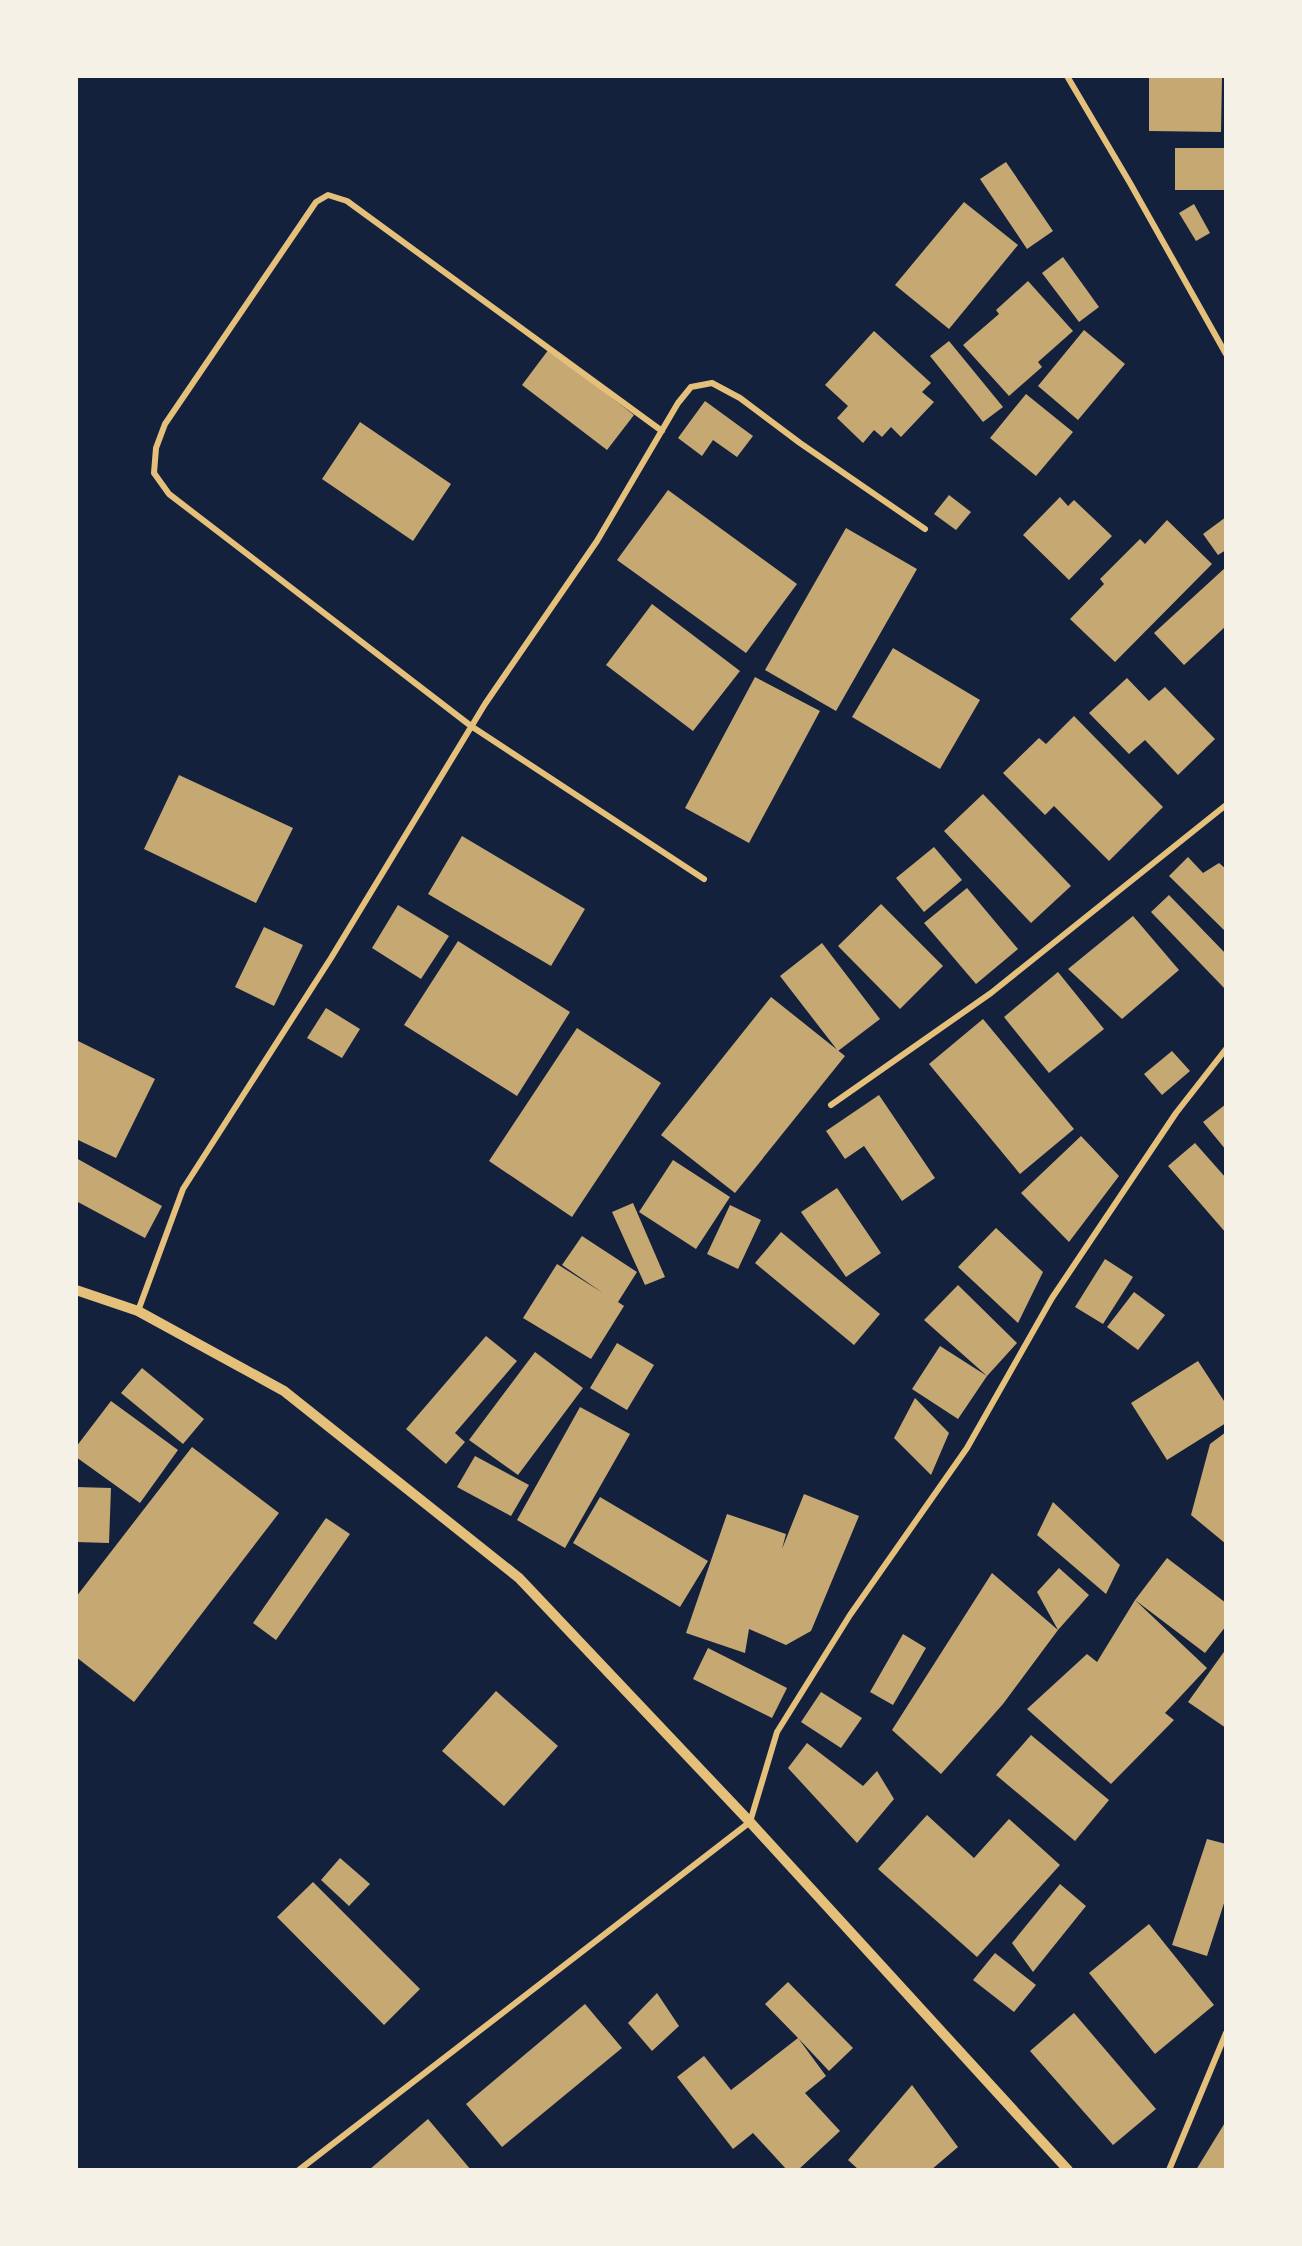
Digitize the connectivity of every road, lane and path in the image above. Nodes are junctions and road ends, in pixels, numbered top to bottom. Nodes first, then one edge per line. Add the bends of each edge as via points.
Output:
1 (1066, 76) edge
2 (1226, 354) edge
3 (662, 431) junction
4 (925, 529) dead end
5 (471, 726) junction
6 (1226, 804) edge
7 (704, 879) dead end
8 (1226, 1049) edge
9 (831, 1106) dead end
10 (76, 1290) edge
11 (138, 1311) junction
12 (750, 1822) junction
13 (1226, 2032) edge
14 (299, 2169) edge
15 (1068, 2169) edge
16 (1169, 2169) edge

1 - 2 street
3 - 4 street via 691,387 712,383 740,398
3 - 5 street via 597,541
3 - 5 street via 347,201 328,195 316,202 165,424 156,448 154,473 169,494
5 - 7 street
5 - 11 street via 331,958 183,1189
6 - 9 street via 991,993
8 - 12 street via 1176,1113 1052,1298 967,1448 850,1615 777,1731
10 - 11 street
11 - 12 street via 284,1391 519,1578
12 - 14 street
12 - 15 street
13 - 16 street

